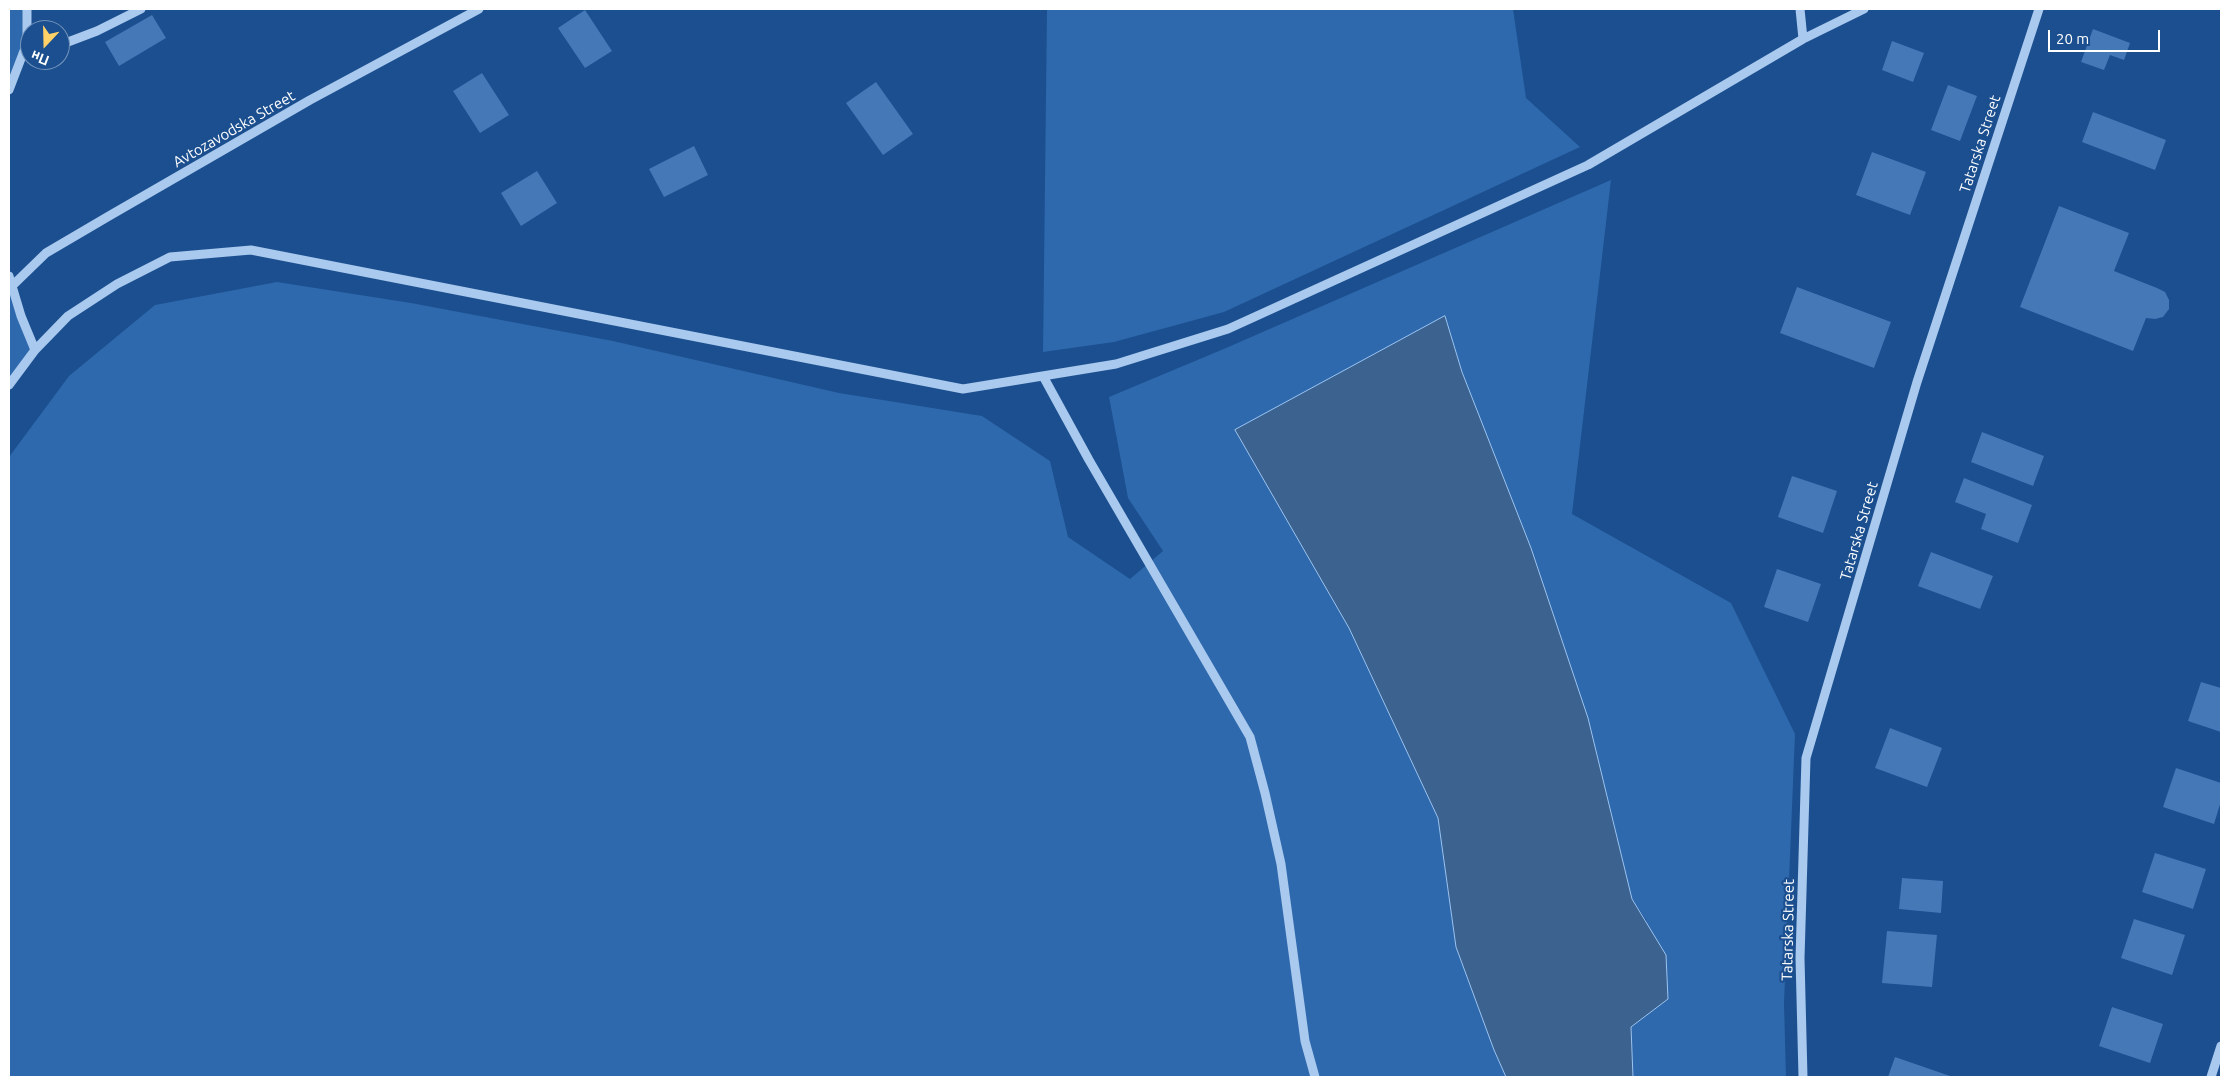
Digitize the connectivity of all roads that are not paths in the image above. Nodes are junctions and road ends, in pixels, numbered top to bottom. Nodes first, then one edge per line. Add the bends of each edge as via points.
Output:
1 (141, 9) edge
2 (479, 9) edge
3 (1800, 9) edge
4 (1864, 9) edge
5 (2039, 9) edge
6 (1803, 39) junction
7 (70, 41) edge
8 (20, 63) edge
9 (9, 90) edge
10 (9, 276) edge
11 (12, 286) junction
12 (35, 350) junction
13 (1043, 376) junction
14 (9, 385) edge
15 (2221, 1046) edge
16 (1315, 1077) edge
17 (1802, 1077) edge
18 (2212, 1077) edge

1 - 7 street
2 - 11 street, Avtozavodska Street via 310,100 46,253
3 - 6 street
4 - 6 street
5 - 17 street, Tatarska Street via 1917,382 1806,758 1800,958
6 - 13 street via 1588,165 1228,329 1116,364
8 - 9 street
10 - 11 street
11 - 12 street
12 - 13 street via 68,316 117,284 170,257 251,250 963,389
12 - 14 street
13 - 16 street via 1250,736 1281,864 1304,1041
15 - 18 street

